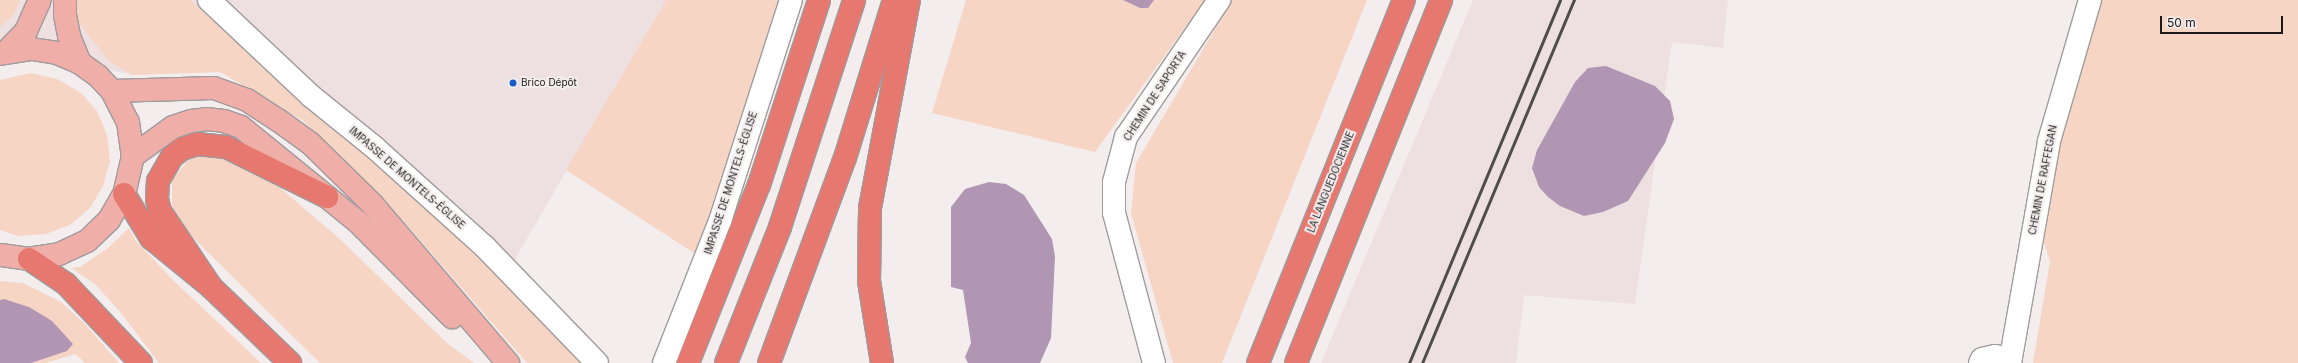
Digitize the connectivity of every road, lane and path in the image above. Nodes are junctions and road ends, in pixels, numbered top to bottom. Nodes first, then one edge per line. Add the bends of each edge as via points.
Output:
1 (40, 0) edge
2 (65, 0) edge
3 (209, 0) edge
4 (791, 0) edge
5 (819, 0) edge
6 (854, 0) edge
7 (894, 0) edge
8 (909, 0) edge
9 (1219, 0) edge
10 (1404, 0) edge
11 (1441, 0) edge
12 (2090, 0) edge
13 (3, 53) edge
14 (80, 63) junction
15 (112, 91) junction
16 (133, 156) junction
17 (124, 194) junction
18 (327, 197) junction
19 (0, 255) edge
20 (29, 259) junction
21 (211, 287) junction
22 (2010, 361) edge
23 (142, 363) edge
24 (290, 363) edge
25 (500, 363) edge
26 (508, 363) edge
27 (597, 363) edge
28 (664, 363) edge
29 (688, 363) edge
30 (726, 363) edge
31 (768, 363) edge
32 (882, 363) edge
33 (1154, 363) edge
34 (1258, 363) edge
35 (1296, 363) edge
36 (1980, 363) edge

1 - 13 main road via 26,31
2 - 14 main road via 64,15 69,36
3 - 27 street, IMPASSE DE MONTELS-ÉGLISE via 311,96 374,147 484,247
4 - 28 street, IMPASSE DE MONTELS-ÉGLISE via 720,221
5 - 29 highway via 759,185
6 - 30 highway via 780,227
7 - 31 highway via 845,158
8 - 32 highway via 873,184 870,216 869,281
9 - 33 street, CHEMIN DE SAPORTA via 1126,138 1114,182 1114,213
10 - 34 highway, LA LANGUEDOCIENNE
11 - 35 highway
12 - 22 street, CHEMIN DE RAFFEGAN via 2049,141
13 - 14 main road via 32,49 57,53
14 - 15 main road via 98,76
15 - 16 main road via 128,122
15 - 26 main road via 214,88 247,100 278,120 310,143 360,190
16 - 17 main road
16 - 18 main road via 173,127 206,119 224,121 241,127 256,137
17 - 20 main road via 109,220 87,241 59,254
17 - 21 highway via 151,238
18 - 21 highway via 226,146 197,144 182,149 172,157 158,181 157,199 160,211
18 - 25 main road via 358,222
19 - 20 main road
20 - 23 highway via 66,284
21 - 24 highway
22 - 36 street via 1996,356 1982,359

